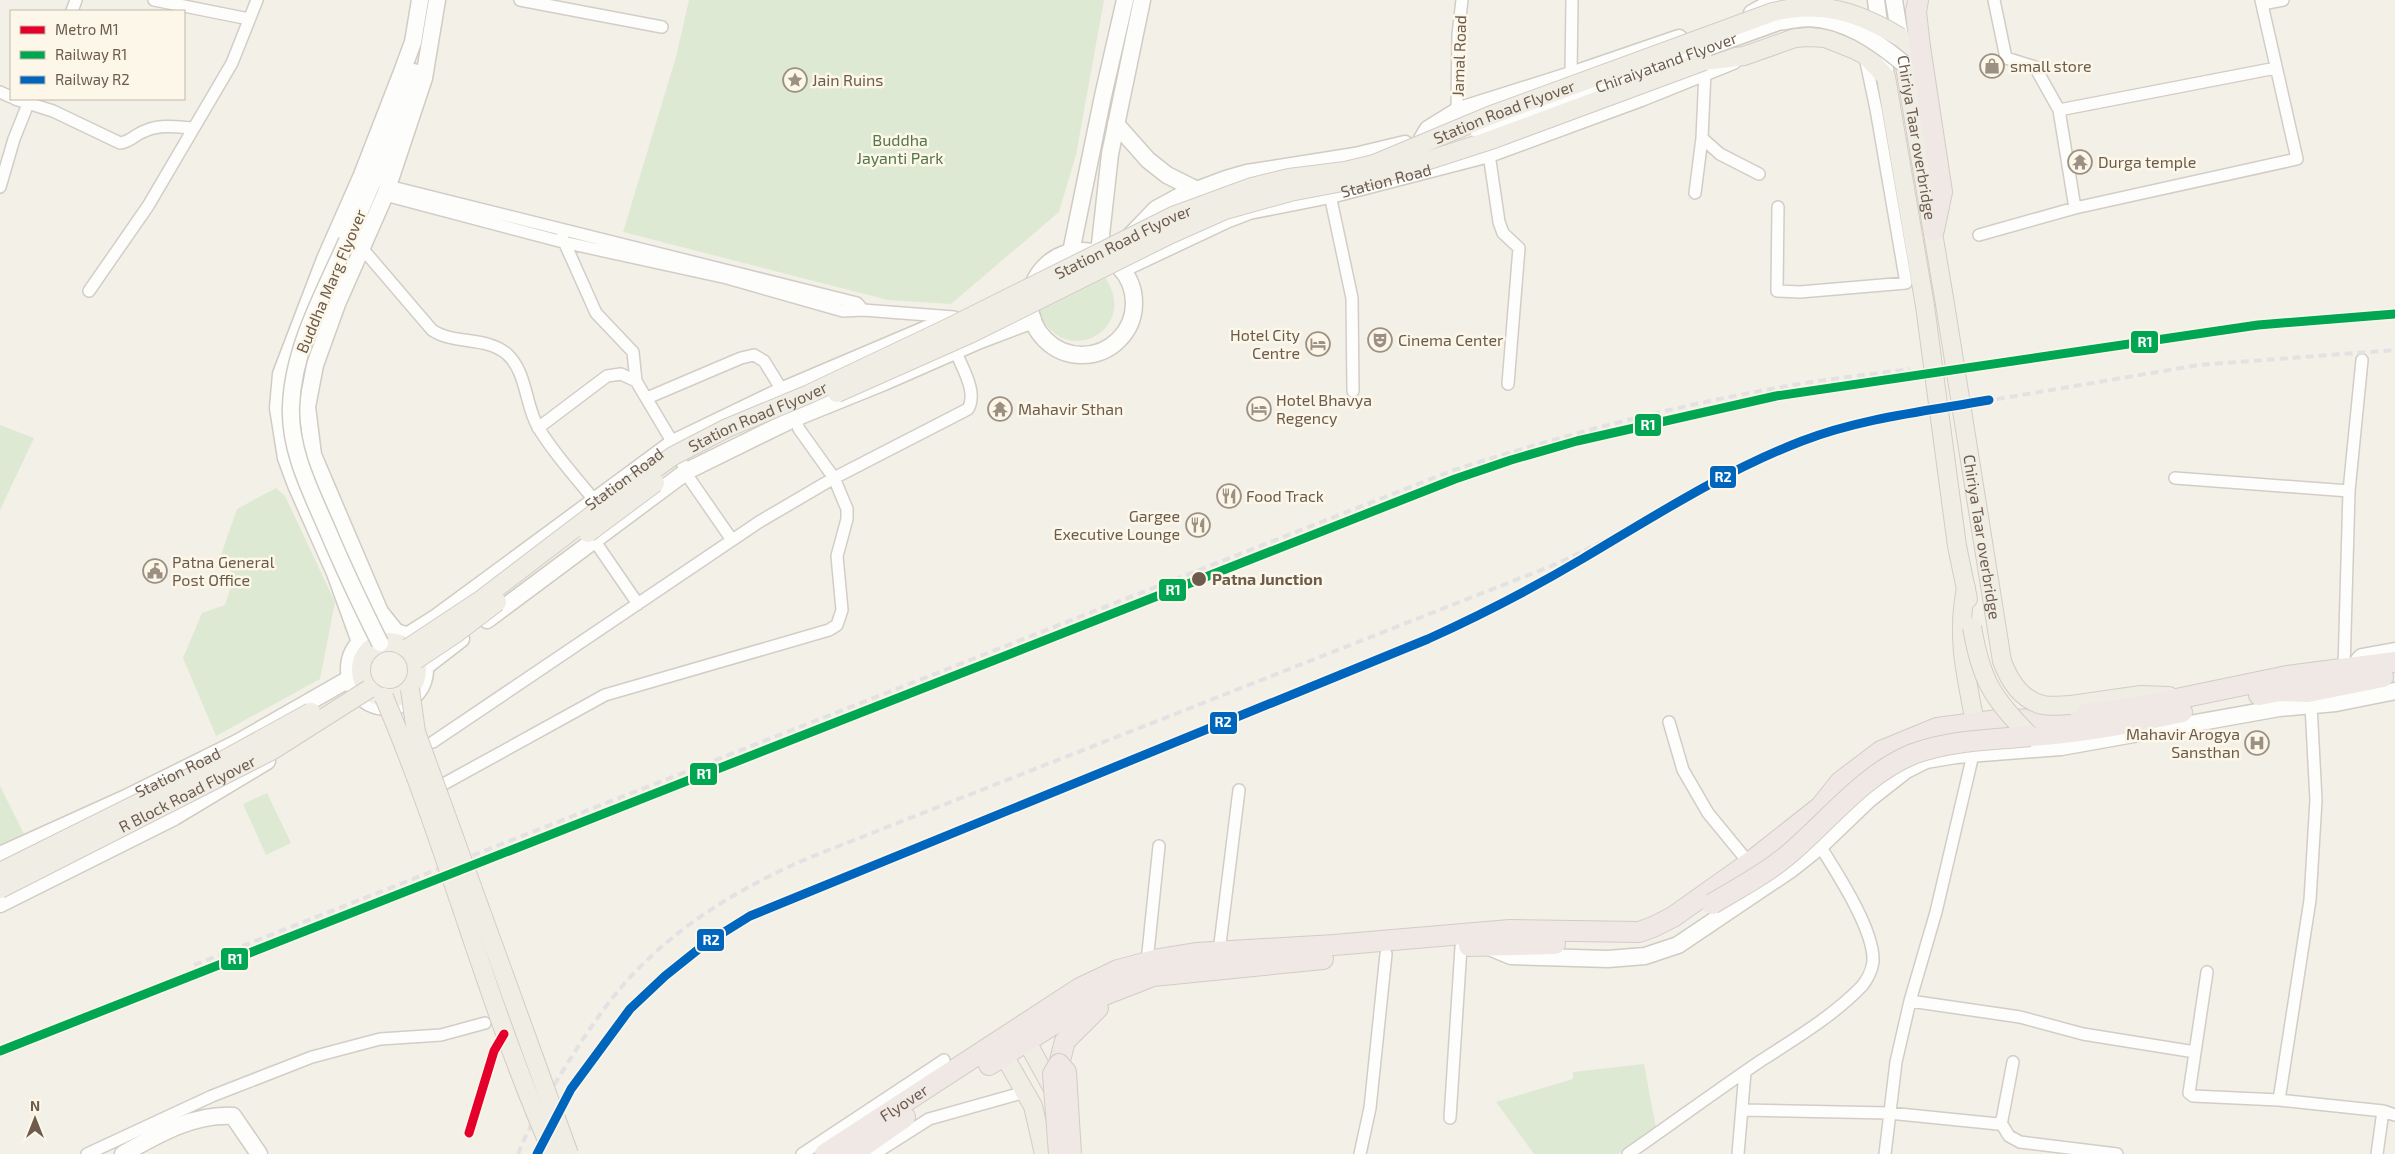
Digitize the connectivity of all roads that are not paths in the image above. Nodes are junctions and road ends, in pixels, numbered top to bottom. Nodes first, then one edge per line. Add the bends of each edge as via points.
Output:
1 (154, 0) edge
2 (257, 0) edge
3 (420, 0) edge
4 (437, 0) edge
5 (520, 0) edge
6 (1126, 0) edge
7 (1142, 0) edge
8 (1462, 0) edge
9 (1572, 0) edge
10 (1828, 0) edge
11 (1876, 0) edge
12 (1894, 0) edge
13 (1918, 0) edge
14 (1994, 0) edge
15 (2283, 0) edge
16 (2261, 2) edge
17 (1788, 3) edge
18 (249, 19) junction
19 (662, 27) dead end
20 (1900, 37) junction
21 (1795, 38) junction
22 (413, 42) junction
23 (430, 48) junction
24 (1865, 55) junction
25 (1903, 63) junction
26 (416, 66) junction
27 (1704, 67) junction
28 (2276, 68) junction
29 (1571, 75) junction
30 (1886, 77) junction
31 (29, 101) edge
32 (2059, 110) junction
33 (1457, 111) junction
34 (1116, 124) junction
35 (193, 128) junction
36 (1702, 138) junction
37 (1422, 139) junction
38 (1489, 154) junction
39 (1428, 170) junction
40 (1759, 174) dead end
41 (0, 187) edge
42 (1197, 190) junction
43 (386, 191) junction
44 (1695, 193) dead end
45 (1330, 195) junction
46 (1778, 207) dead end
47 (2075, 208) junction
48 (560, 228) junction
49 (1934, 230) junction
50 (1979, 235) dead end
51 (563, 242) junction
52 (361, 247) junction
53 (1071, 252) junction
54 (1104, 255) junction
55 (661, 258) junction
56 (1122, 269) junction
57 (89, 291) dead end
58 (1030, 298) junction
59 (954, 317) junction
60 (1033, 320) junction
61 (955, 350) junction
62 (2362, 360) dead end
63 (636, 381) junction
64 (1508, 384) dead end
65 (783, 390) junction
66 (1353, 391) dead end
67 (646, 398) junction
68 (795, 418) junction
69 (538, 428) junction
70 (673, 443) junction
71 (687, 471) junction
72 (834, 478) junction
73 (2175, 478) dead end
74 (2349, 491) junction
75 (594, 500) junction
76 (594, 540) junction
77 (732, 540) junction
78 (1966, 588) junction
79 (638, 604) junction
80 (360, 642) junction
81 (380, 643) junction
82 (411, 648) junction
83 (2395, 651) edge
84 (2395, 662) edge
85 (2353, 668) junction
86 (2395, 676) edge
87 (410, 690) junction
88 (2395, 692) edge
89 (371, 693) junction
90 (2197, 696) junction
91 (2311, 705) junction
92 (1669, 722) dead end
93 (1975, 723) junction
94 (2030, 736) junction
95 (433, 742) dead end
96 (1975, 754) junction
97 (1239, 790) dead end
98 (428, 793) junction
99 (434, 808) dead end
100 (1159, 846) dead end
101 (1820, 846) junction
102 (0, 856) edge
103 (1748, 863) junction
104 (0, 872) edge
105 (0, 889) edge
106 (0, 904) edge
107 (1472, 946) junction
108 (1219, 952) junction
109 (1386, 954) junction
110 (1147, 962) junction
111 (2207, 972) dead end
112 (1114, 982) junction
113 (1910, 1002) junction
114 (485, 1023) dead end
115 (1024, 1035) junction
116 (2195, 1052) junction
117 (994, 1053) junction
118 (944, 1060) dead end
119 (2013, 1062) dead end
120 (1059, 1064) junction
121 (1745, 1072) junction
122 (1025, 1092) junction
123 (2279, 1100) junction
124 (1742, 1110) junction
125 (2383, 1111) junction
126 (1889, 1113) junction
127 (2395, 1115) edge
128 (1450, 1118) dead end
129 (2001, 1123) junction
130 (87, 1154) edge
131 (123, 1154) edge
132 (259, 1154) edge
133 (553, 1154) edge
134 (569, 1154) edge
135 (802, 1154) edge
136 (825, 1154) edge
137 (852, 1154) edge
138 (874, 1154) edge
139 (1044, 1154) edge
140 (1059, 1154) edge
141 (1071, 1154) edge
142 (1078, 1154) edge
143 (1360, 1154) edge
144 (1628, 1154) edge
145 (1738, 1154) edge
146 (1885, 1154) edge
147 (2117, 1154) edge
148 (2377, 1154) edge

1 - 18 street
2 - 18 street
3 - 22 main road
4 - 23 main road
5 - 19 street
6 - 53 main road
7 - 34 main road
8 - 33 street, Jamal Road
9 - 29 street
10 - 21 main road via 1800,27
11 - 30 main road
12 - 20 main road, Chiriya Taar overbridge
13 - 49 highway via 1916,12 1920,47 1942,192
14 - 32 street via 2006,58 2035,67
15 - 16 street
16 - 28 street
17 - 20 main road, Station Road Flyover, bridge via 1851,13
17 - 29 main road, Station Road
17 - 82 main road, Station Road Flyover, bridge via 1773,12 1489,116 1374,164 1252,187 1173,216 946,329 809,394 727,428 673,456
18 - 35 street via 232,62
20 - 25 main road, Chiriya Taar overbridge
21 - 24 main road, Station Road Flyover via 1825,38
21 - 27 main road, Station Road Flyover
22 - 26 main road
22 - 80 main road via 281,374 278,408 286,458
23 - 26 main road, Buddha Marg Flyover
23 - 43 main road via 424,78
24 - 30 main road, Station Road Flyover
24 - 46 street via 1906,283 1800,292 1777,290
25 - 37 main road, Chiraiyatand Flyover, bridge via 1877,42 1852,28 1807,18 1788,21 1478,130
25 - 49 main road, Chiriya Taar overbridge
26 - 81 main road, Buddha Marg Flyover, bridge via 385,153 314,315 299,358 291,406 296,452 312,495
27 - 36 street
27 - 38 main road
27 - 82 main road, Station Road Flyover, bridge via 1423,162 1370,177 1248,202 1205,217 972,333 714,446 663,477 455,634
28 - 32 street
28 - 47 street via 2297,159
29 - 33 main road, Station Road
30 - 78 main road, Chiriya Taar overbridge, bridge via 1925,306 1949,496
31 - 35 street via 120,143 157,127
31 - 41 street
32 - 47 street
33 - 37 main road, Station Road via 1428,129
34 - 42 main road via 1148,160 1167,175
34 - 54 main road via 1110,154
35 - 57 street via 148,206
36 - 40 street via 1720,154
36 - 44 street
37 - 39 main road, Station Road
37 - 42 main road, Chiraiyatand Flyover via 1355,156 1247,173
38 - 39 main road
38 - 64 street via 1499,222 1503,233 1519,248
39 - 45 main road, Station Road
42 - 54 main road, Chiraiyatand Flyover via 1156,210
43 - 48 street
43 - 51 street
43 - 52 main road
45 - 56 main road, Station Road via 1226,220
45 - 66 street via 1352,298
47 - 50 street
48 - 51 street
48 - 55 street
49 - 90 main road, Chiriya Taar overbridge, bridge via 1996,637 2009,680 2027,698 2043,705 2071,705 2141,695
51 - 55 street
51 - 63 street via 596,313 633,352
52 - 69 street via 432,330 441,336 495,347 507,354 520,375
52 - 82 main road via 315,365 307,407 313,455 380,612
53 - 54 main road via 1085,250
53 - 58 main road via 1054,259 1041,271
54 - 56 main road
55 - 59 street via 843,311
56 - 60 main road via 1132,285 1134,306 1130,324 1106,349 1087,355 1069,353 1053,346
58 - 59 main road, Station Road
58 - 60 main road
59 - 65 main road, Station Road
60 - 61 main road
61 - 68 main road
61 - 72 street via 972,394 968,409
62 - 74 street
63 - 67 street
63 - 69 street via 621,374 607,376
65 - 67 street via 764,361 754,355
65 - 68 street
65 - 70 main road, Station Road
67 - 70 street
68 - 71 main road
68 - 72 street
69 - 75 street
70 - 71 street
70 - 75 main road, Station Road
71 - 76 main road
71 - 77 street
72 - 77 street
72 - 98 street via 847,509 836,566 842,610 838,625 605,695
73 - 74 street
74 - 85 street
75 - 82 main road, Station Road via 437,617
76 - 79 street
76 - 82 main road
77 - 79 street
78 - 93 main road via 1961,614 1963,660
78 - 94 main road, Chiriya Taar overbridge, bridge via 1982,674 2008,714
79 - 95 street
80 - 82 main road via 370,634 383,631
80 - 89 main road via 348,664
81 - 82 main road via 394,642
81 - 89 main road via 365,654 361,672
82 - 87 main road via 417,676
82 - 89 main road via 425,678 412,699
83 - 85 main road via 2362,657
84 - 85 highway, Chiriya Taar overbridge
85 - 90 highway, Chiriya Taar overbridge via 2287,676
86 - 94 highway via 2308,692 2280,690 2136,723
87 - 89 main road via 396,697
87 - 134 main road, bridge via 416,732
88 - 91 main road
89 - 98 street
89 - 102 main road, Station Road via 237,742
89 - 104 main road, R Block Road Flyover, bridge via 331,701 211,767
89 - 105 main road, R Block Road Flyover, bridge via 273,750
89 - 106 main road via 174,817
89 - 133 main road, bridge via 403,743 500,1022
90 - 93 highway via 2133,708
91 - 96 main road via 2061,747
91 - 123 street via 2316,800 2310,900
92 - 103 street via 1683,770 1708,813
93 - 96 street
93 - 103 highway via 1937,728 1881,751 1840,782 1820,807
94 - 107 highway, bridge via 1943,746 1890,765 1869,780 1787,856 1659,936 1611,944
96 - 101 main road via 1926,760 1906,770
96 - 113 street
97 - 108 street
98 - 99 street
100 - 110 street
101 - 107 main road via 1678,945 1662,952 1608,959 1511,956
101 - 121 street via 1864,926 1871,946 1869,975 1863,985 1811,1029
103 - 108 highway via 1673,917 1639,932 1510,930
107 - 109 highway
107 - 128 street
108 - 110 highway
109 - 112 highway
109 - 143 street via 1370,1108
110 - 112 highway
111 - 116 street
112 - 115 highway via 1080,988
112 - 120 highway via 1065,1042
113 - 116 street via 2020,1017 2083,1034
113 - 126 street via 1896,1062
114 - 130 street via 441,1035 380,1039 312,1057 212,1096
115 - 117 highway
115 - 142 main road via 1071,1124
116 - 123 street via 2188,1088 2193,1096
117 - 122 main road
117 - 136 highway, Flyover
117 - 137 highway, Flyover
118 - 135 street
119 - 129 street
120 - 140 highway, bridge via 1053,1074
120 - 141 highway, bridge via 1066,1072
121 - 124 street
121 - 144 street
122 - 138 street via 929,1119
122 - 139 main road via 1033,1106
123 - 125 street
124 - 126 street
124 - 145 street
125 - 127 street
125 - 148 street
126 - 129 street
126 - 146 street
129 - 147 street via 2008,1136 2020,1142
131 - 132 main road via 178,1126 218,1115 233,1116

